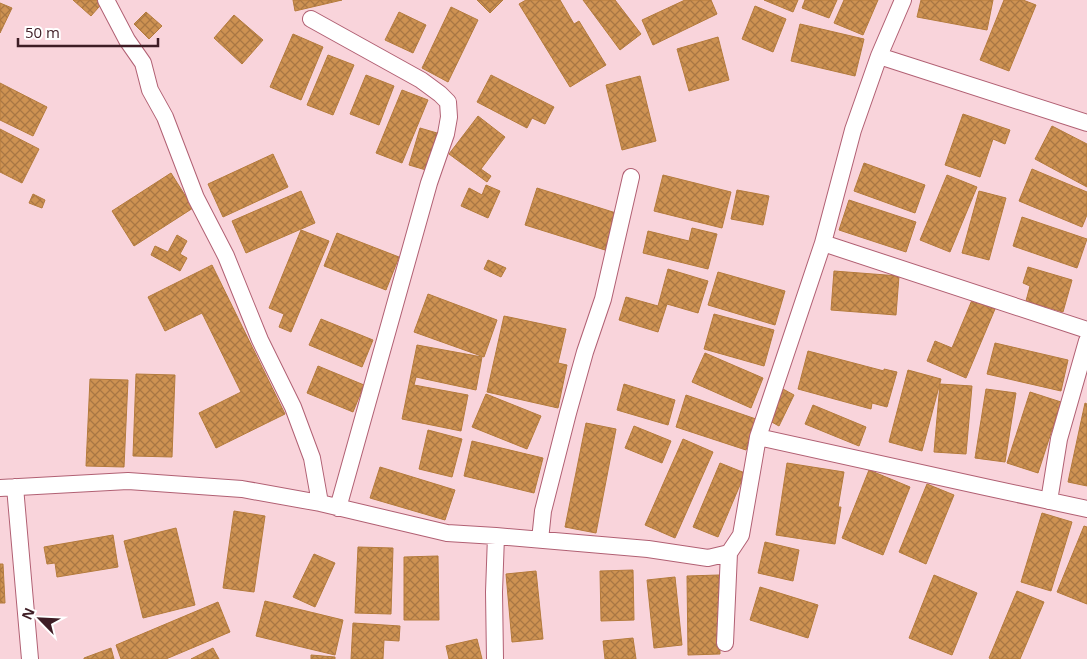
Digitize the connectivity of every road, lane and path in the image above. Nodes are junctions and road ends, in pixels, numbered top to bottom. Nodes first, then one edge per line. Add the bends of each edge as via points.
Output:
1 (106, 0) edge
2 (903, 0) edge
3 (311, 19) dead end
4 (879, 56) junction
5 (1087, 123) edge
6 (631, 178) dead end
7 (823, 243) junction
8 (1087, 330) edge
9 (1087, 341) edge
10 (758, 437) junction
11 (7, 487) edge
12 (1049, 501) junction
13 (320, 503) junction
14 (338, 508) junction
15 (1087, 509) edge
16 (496, 536) junction
17 (540, 540) junction
18 (729, 553) junction
19 (725, 643) dead end
20 (30, 659) edge
21 (495, 659) edge

1 - 13 street via 143,63 150,90 165,117 196,198 226,256 260,340 293,407 312,458
2 - 4 street
3 - 14 street via 421,80 448,102 449,116
4 - 5 street
4 - 7 street via 853,130
6 - 17 street via 603,299 545,502
7 - 8 street
7 - 10 street
9 - 12 street via 1059,439
10 - 12 street
10 - 18 street via 741,535
11 - 13 street via 128,481 242,489
11 - 20 street
12 - 15 street
13 - 14 street
14 - 16 street via 447,533
16 - 17 street
16 - 21 street
17 - 18 street via 648,549 708,558
18 - 19 street

